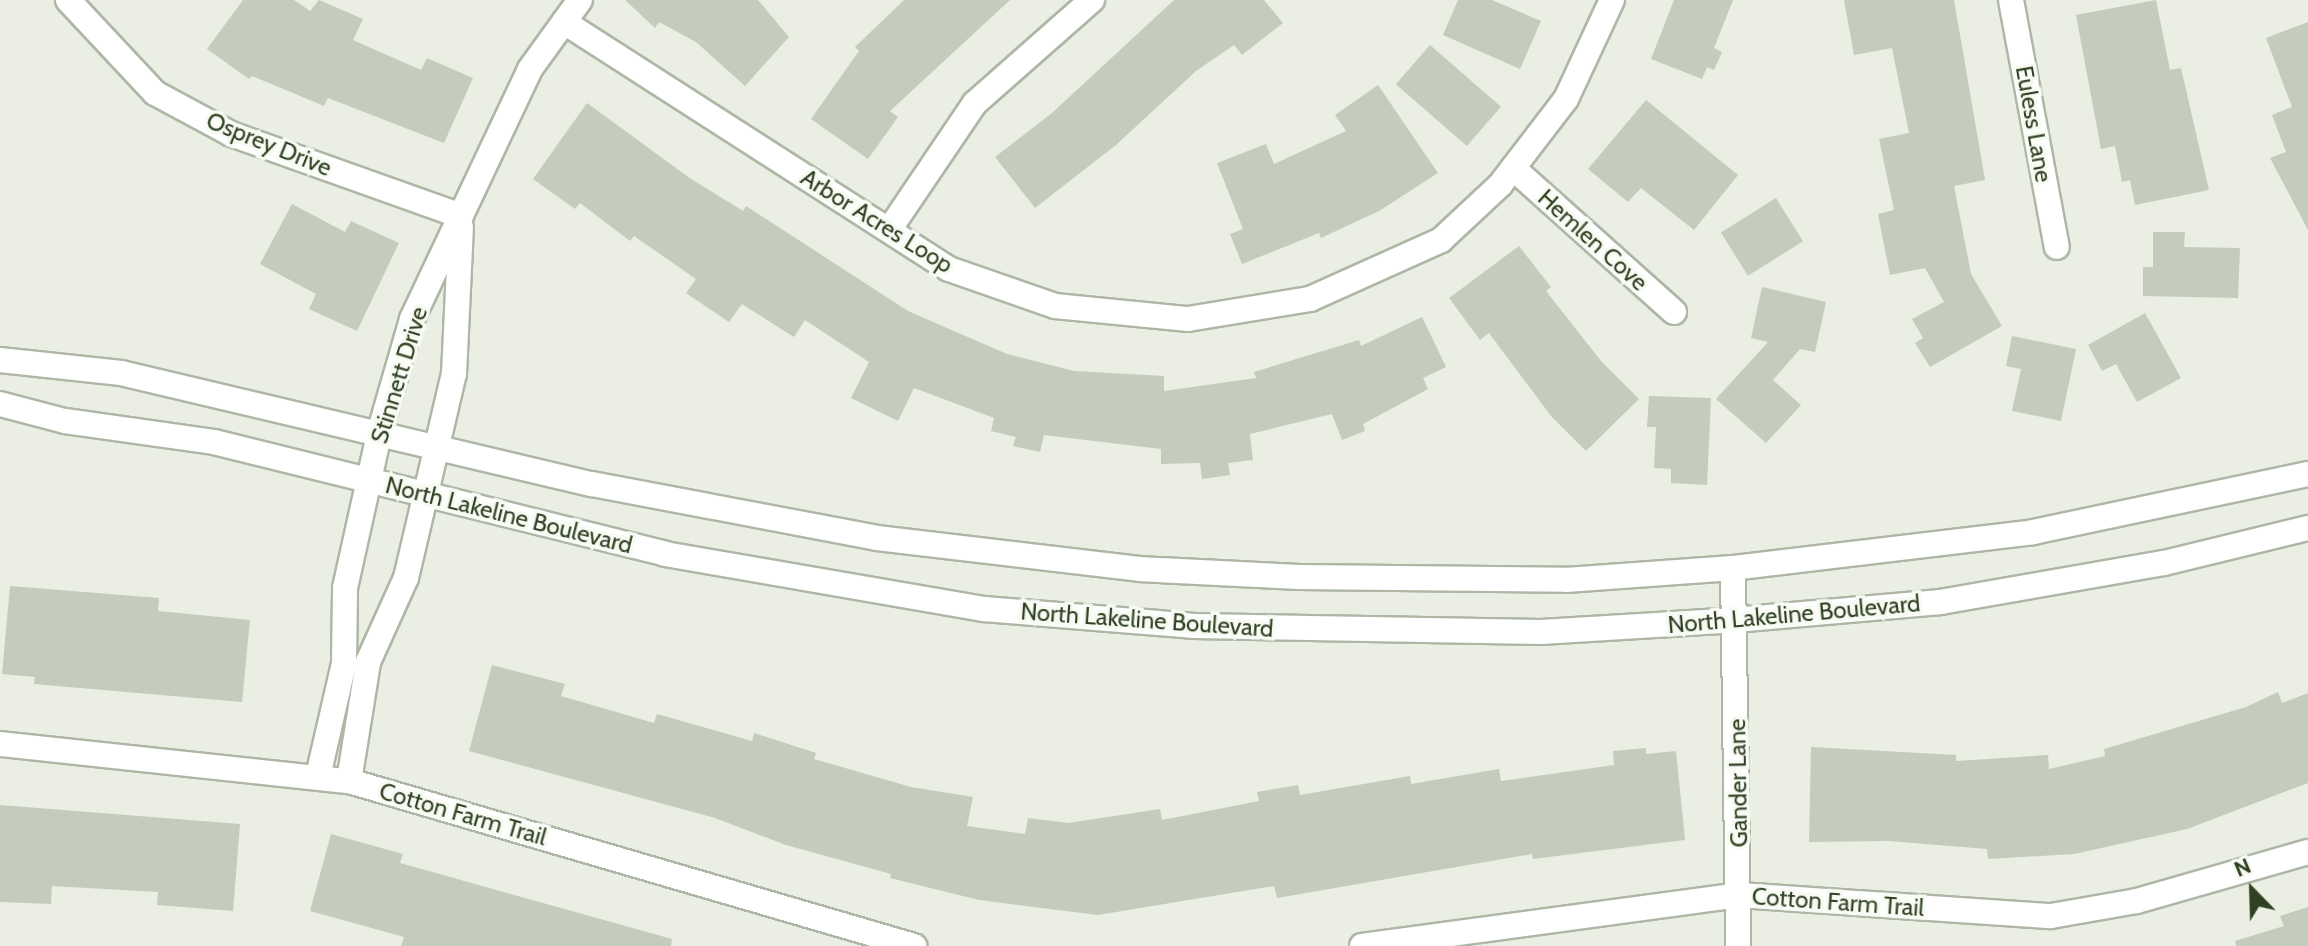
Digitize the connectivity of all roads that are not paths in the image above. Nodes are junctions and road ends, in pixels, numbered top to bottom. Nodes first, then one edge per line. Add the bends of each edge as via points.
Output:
1 (68, 0) edge
2 (580, 0) edge
3 (1092, 0) edge
4 (1612, 0) edge
5 (2011, 0) edge
6 (564, 22) junction
7 (1513, 168) junction
8 (461, 216) junction
9 (889, 230) junction
10 (2057, 247) dead end
11 (1674, 312) dead end
12 (0, 360) edge
13 (0, 404) edge
14 (380, 430) junction
15 (436, 445) junction
16 (2308, 474) edge
17 (368, 479) junction
18 (427, 496) junction
19 (2308, 528) edge
20 (1733, 568) junction
21 (1735, 620) junction
22 (0, 744) edge
23 (318, 776) junction
24 (349, 781) junction
25 (2308, 852) edge
26 (1739, 895) junction
27 (914, 946) edge
28 (1362, 946) edge
29 (1738, 946) edge

1 - 8 street, Osprey Drive via 155,93 231,134
2 - 6 street, Stinnett Drive
3 - 9 street via 975,103
4 - 7 street, Arbor Acres Loop via 1566,99
5 - 10 street, Euless Lane
6 - 8 street, Stinnett Drive via 530,69
6 - 9 street, Arbor Acres Loop
7 - 9 street, Arbor Acres Loop via 1441,240 1310,299 1188,319 1055,306 949,269
7 - 11 street, Hemlen Cove
8 - 14 street, Stinnett Drive via 412,319
8 - 15 street, Stinnett Drive via 454,374
12 - 14 street, North Lakeline Boulevard via 121,373
13 - 17 street, North Lakeline Boulevard via 65,421 214,442
14 - 15 street, North Lakeline Boulevard
14 - 17 street, Stinnett Drive
15 - 18 street, Stinnett Drive
15 - 20 street, North Lakeline Boulevard via 607,487 877,538 1034,559 1299,577 1566,580
16 - 20 street, North Lakeline Boulevard via 2033,532
17 - 18 street, North Lakeline Boulevard
17 - 23 street, Stinnett Drive via 345,588 344,663
18 - 21 street, North Lakeline Boulevard via 665,554 984,609 1194,626 1394,633 1541,632
18 - 24 street, Stinnett Drive via 406,578 368,662
19 - 21 street, North Lakeline Boulevard via 2164,563 1940,602
20 - 21 street, Gander Lane
21 - 26 street, Gander Lane
22 - 23 street, Cotton Farm Trail
23 - 24 street, Cotton Farm Trail
24 - 27 street, Cotton Farm Trail
25 - 26 street, Cotton Farm Trail via 2137,901 2051,916
26 - 28 street, Cotton Farm Trail
26 - 29 street, Gander Lane

